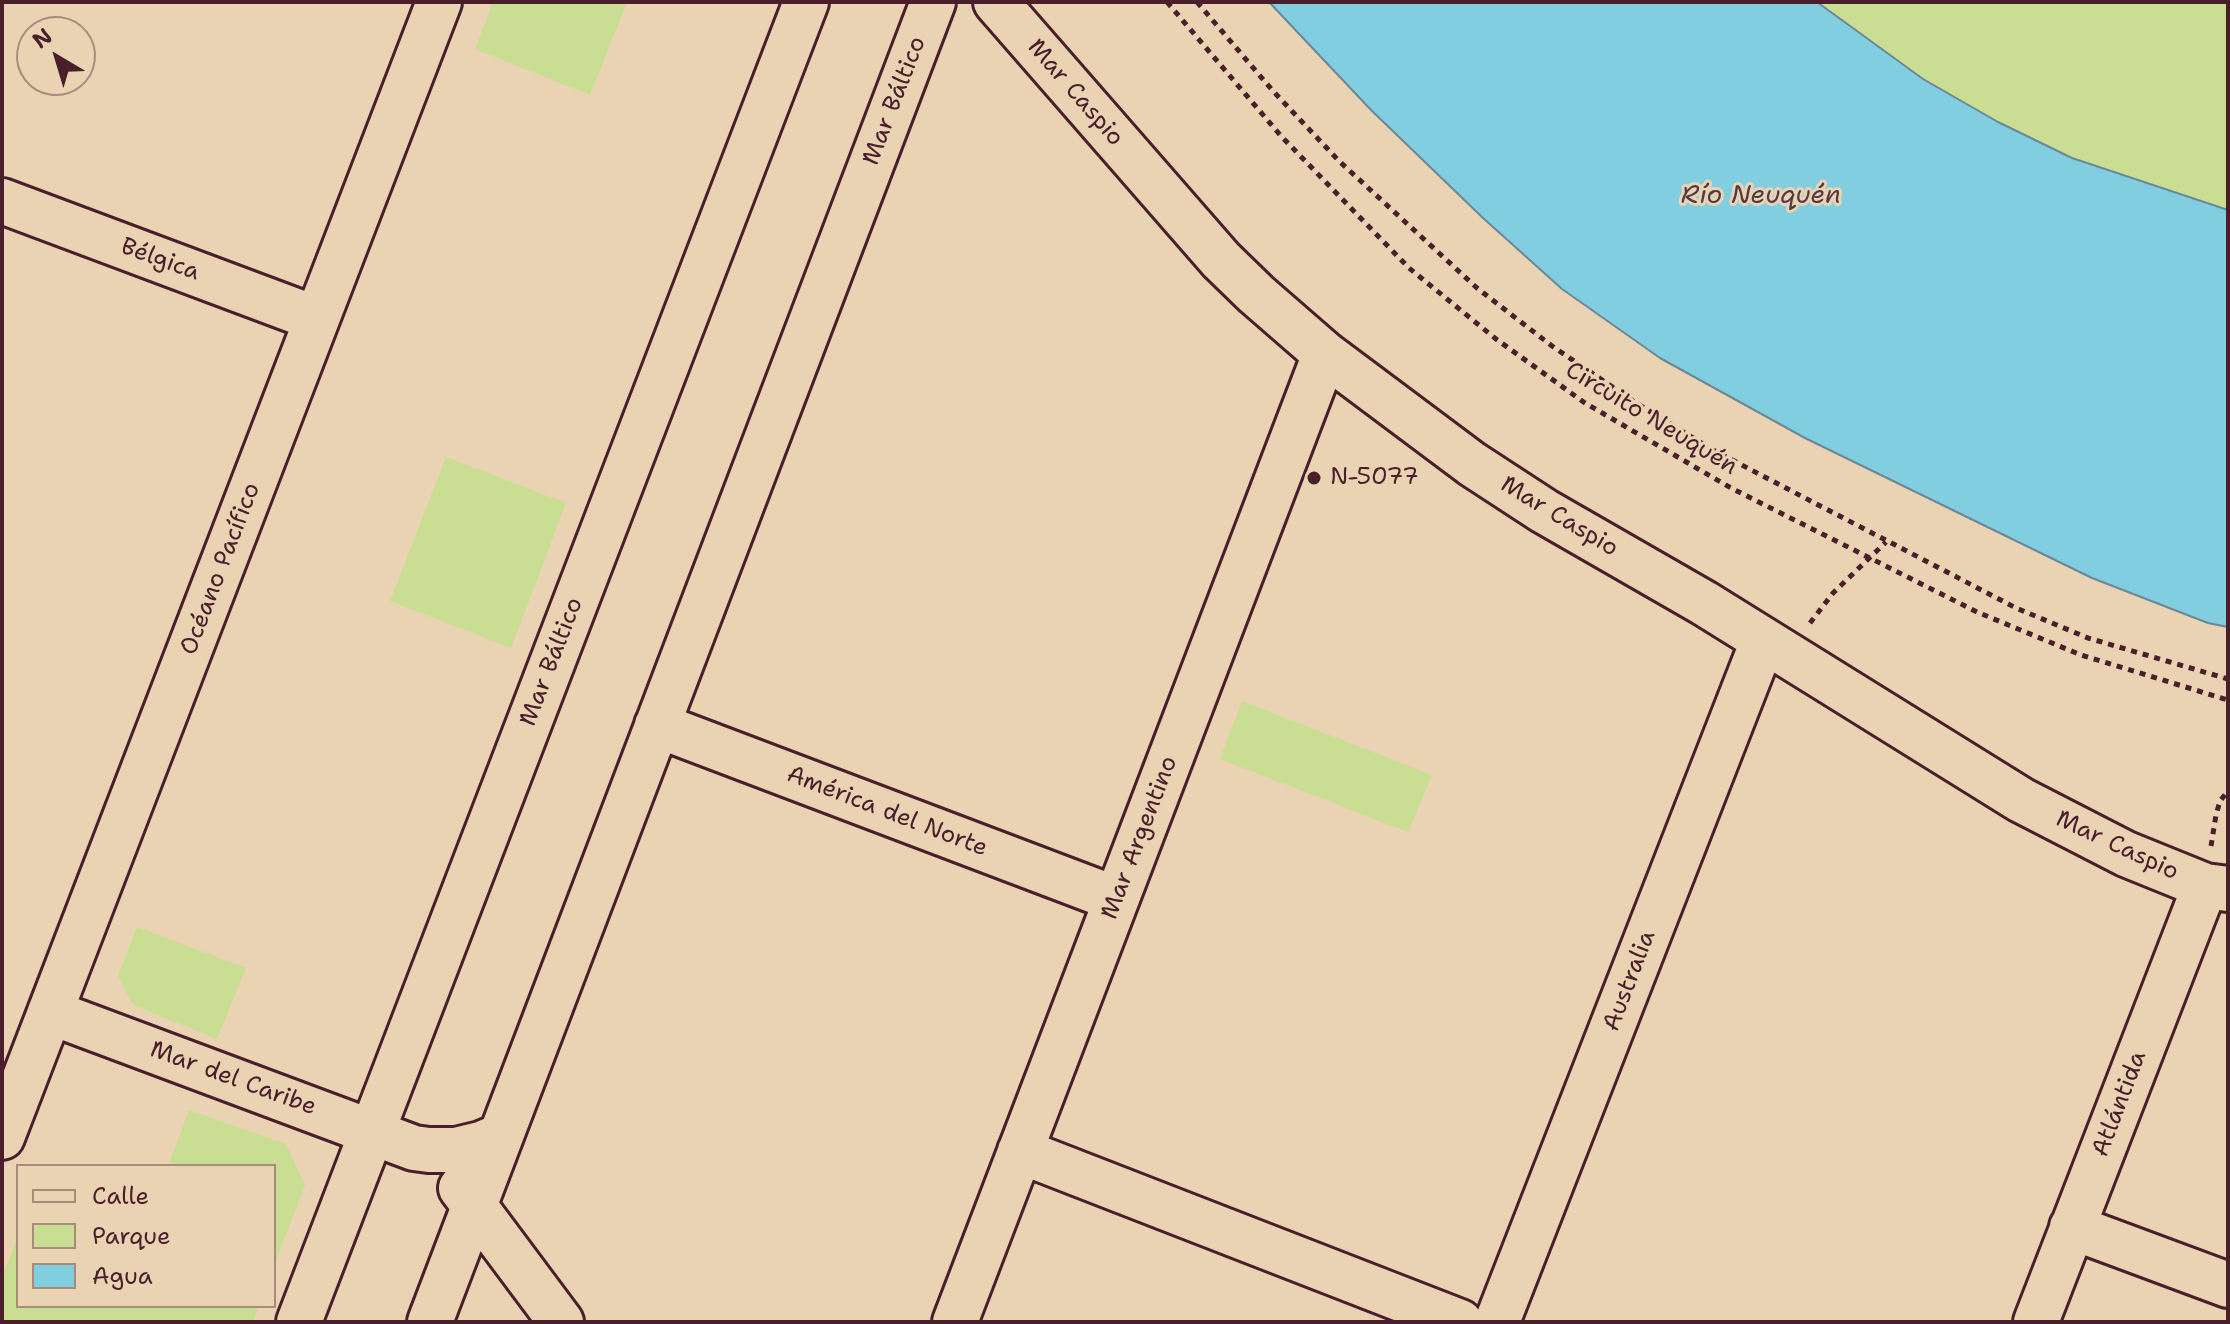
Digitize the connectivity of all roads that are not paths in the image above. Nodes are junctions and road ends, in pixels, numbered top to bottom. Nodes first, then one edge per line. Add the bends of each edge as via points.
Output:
1 (439, 2) edge
2 (806, 2) edge
3 (933, 2) edge
4 (996, 2) edge
5 (2, 201) edge
6 (317, 319) junction
7 (1325, 354) junction
8 (1763, 641) junction
9 (657, 725) junction
10 (2216, 888) edge
11 (1116, 899) junction
12 (50, 1012) junction
13 (372, 1131) junction
14 (500, 1136) junction
15 (2, 1137) edge
16 (414, 1148) junction
17 (1020, 1151) junction
18 (474, 1205) junction
19 (2072, 1227) junction
20 (2228, 1285) edge
21 (299, 1322) edge
22 (430, 1322) edge
23 (561, 1322) edge
24 (955, 1322) edge
25 (1460, 1322) edge
26 (1497, 1322) edge
27 (2036, 1322) edge

1 - 6 street, Océano Pacífico
2 - 13 street, Mar Báltico
3 - 9 street, Mar Báltico
4 - 7 street, Mar Caspio via 1221,260
5 - 6 street, Bélgica
6 - 12 street, Océano Pacífico
7 - 8 street, Mar Caspio via 1508,489
7 - 11 street, Mar Argentino
8 - 10 street, Mar Caspio via 2021,800 2126,854
8 - 26 street, Australia
9 - 11 street, América del Norte
9 - 14 street, Mar Báltico
10 - 19 street, Atlántida
11 - 17 street, Mar Argentino
12 - 13 street, Mar del Caribe
12 - 15 street, Océano Pacífico
13 - 16 street, Mar del Caribe
13 - 21 street, Mar Báltico
14 - 16 street, Mar del Caribe via 456,1150
14 - 18 street, Mar Báltico
16 - 18 street, Mar del Caribe via 442,1167
17 - 24 street, Mar Argentino
17 - 25 street
18 - 22 street, Mar Báltico
18 - 23 street, Mar del Caribe
19 - 20 street
19 - 27 street, Atlántida

